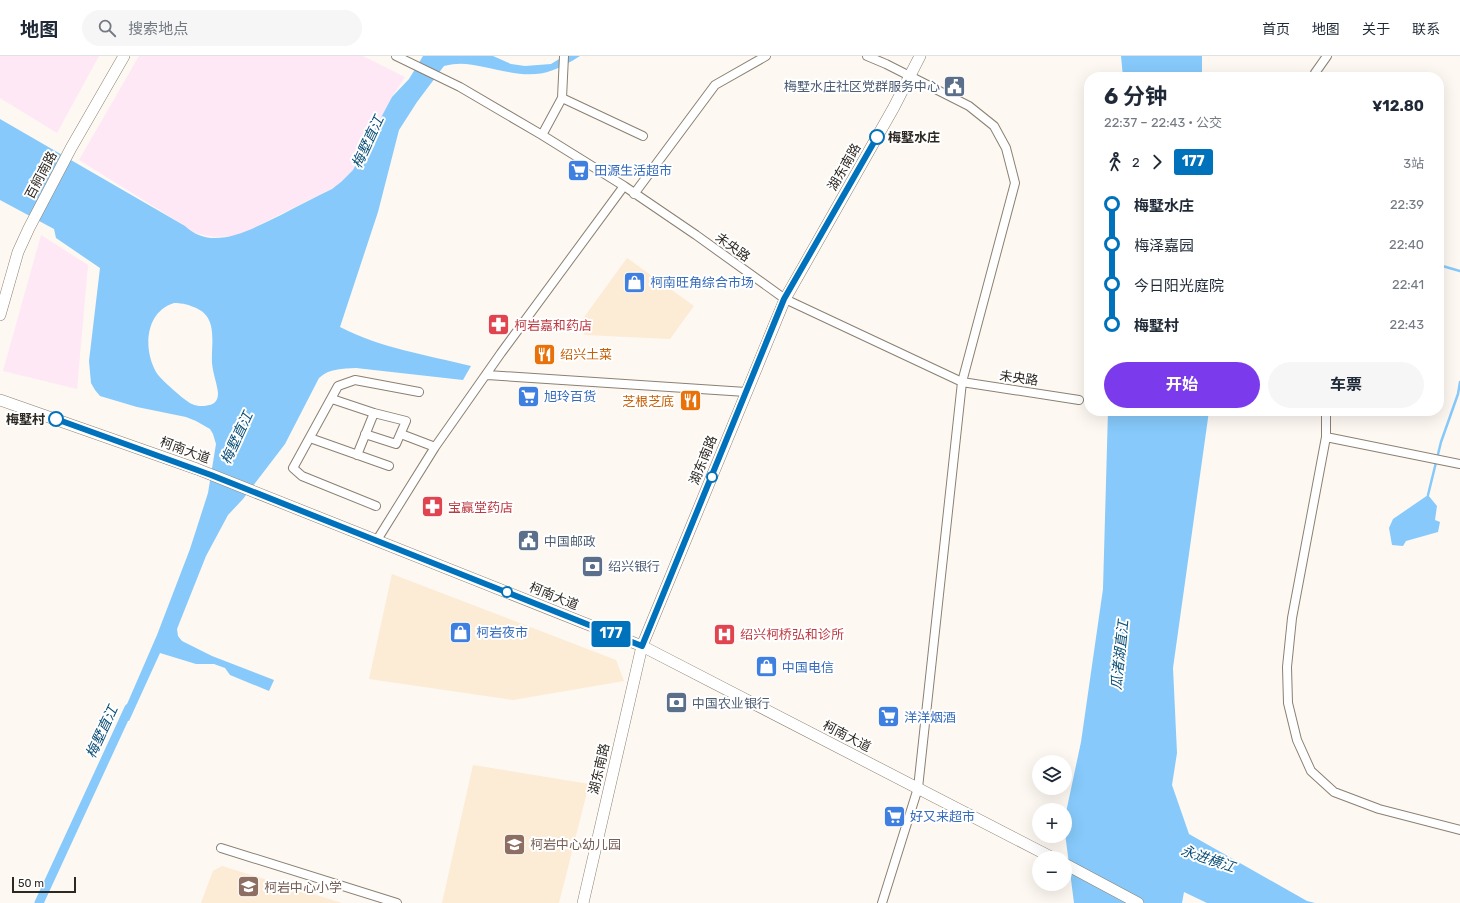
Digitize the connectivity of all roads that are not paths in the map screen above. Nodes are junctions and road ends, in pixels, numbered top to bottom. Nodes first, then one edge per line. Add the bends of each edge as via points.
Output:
1 (124, 56) edge
2 (396, 56) edge
3 (564, 56) edge
4 (766, 56) edge
5 (867, 56) edge
6 (920, 56) edge
7 (1327, 56) edge
8 (1316, 72) edge
9 (910, 76) junction
10 (562, 98) junction
11 (542, 135) junction
12 (643, 136) dead end
13 (624, 186) junction
14 (634, 194) junction
15 (784, 299) junction
16 (0, 315) edge
17 (487, 375) junction
18 (962, 382) junction
19 (420, 392) dead end
20 (746, 392) junction
21 (332, 399) junction
22 (0, 400) edge
23 (1079, 400) dead end
24 (374, 413) junction
25 (1326, 416) edge
26 (365, 434) junction
27 (401, 434) junction
28 (1326, 436) junction
29 (310, 438) junction
30 (434, 447) junction
31 (357, 455) junction
32 (1460, 464) edge
33 (389, 466) dead end
34 (376, 506) dead end
35 (377, 540) junction
36 (642, 646) junction
37 (918, 788) junction
38 (1460, 830) edge
39 (221, 848) dead end
40 (1040, 851) edge
41 (1072, 868) edge
42 (397, 903) edge
43 (583, 903) edge
44 (882, 903) edge
45 (1138, 903) edge

1 - 16 main road, 百舸南路 via 29,228 18,252
2 - 11 street, 未央路 via 460,87
3 - 10 street
4 - 14 street via 716,85
5 - 9 street
6 - 9 main road, 湖东南路
7 - 8 street
9 - 15 main road, 湖东南路
9 - 18 street via 969,106 994,126 1006,148 1015,183
10 - 11 street
10 - 12 street
11 - 13 street, 未央路
13 - 14 street, 未央路
13 - 17 street
14 - 15 street, 未央路
15 - 18 street, 未央路
15 - 20 main road, 湖东南路
17 - 20 street
17 - 30 street
18 - 23 street, 未央路
18 - 37 street
19 - 21 street via 355,380 338,386
20 - 36 main road, 湖东南路
21 - 24 street
21 - 29 street
22 - 35 main road, 柯南大道 via 197,469
24 - 26 street
24 - 27 street via 406,421
25 - 28 street
26 - 27 street via 396,444
26 - 31 street
27 - 30 street
28 - 32 street
28 - 38 street via 1292,618 1287,667 1288,703 1297,740 1311,771 1334,792 1379,809
29 - 31 street
29 - 34 street via 293,468 302,476
30 - 35 street
31 - 33 street
35 - 36 main road, 柯南大道
36 - 37 main road, 柯南大道
36 - 43 main road, 湖东南路
37 - 40 main road, 柯南大道
37 - 44 street
39 - 42 street
41 - 45 main road

